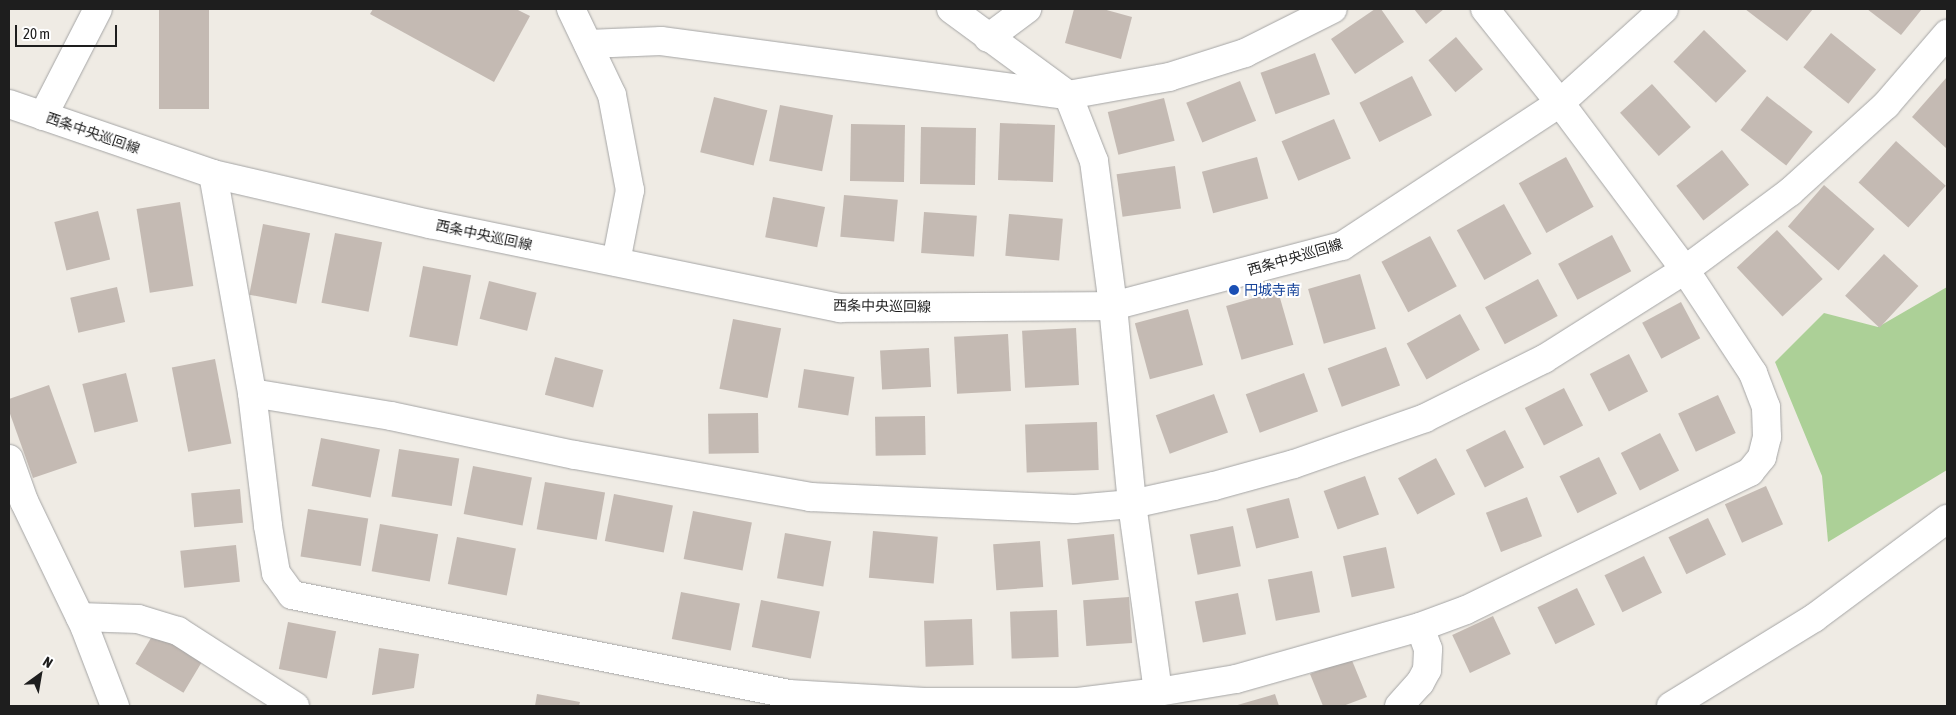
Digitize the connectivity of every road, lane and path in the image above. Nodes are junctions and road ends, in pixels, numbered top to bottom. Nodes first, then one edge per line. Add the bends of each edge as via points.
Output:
1 (98, 9) edge
2 (571, 9) edge
3 (951, 9) edge
4 (1028, 9) edge
5 (1333, 9) edge
6 (1485, 9) edge
7 (1664, 9) edge
8 (1947, 34) edge
9 (988, 38) junction
10 (588, 44) junction
11 (1068, 95) junction
12 (1560, 103) junction
13 (9, 104) edge
14 (43, 116) junction
15 (212, 174) junction
16 (616, 262) junction
17 (1685, 270) junction
18 (1114, 306) junction
19 (252, 392) junction
20 (9, 459) edge
21 (1132, 504) junction
22 (1947, 519) edge
23 (80, 617) junction
24 (1420, 627) junction
25 (1158, 692) junction
26 (115, 706) edge
27 (295, 706) edge
28 (1399, 706) edge
29 (1671, 706) edge

1 - 14 street
2 - 10 street
3 - 9 street
4 - 9 street
5 - 11 street via 1245,53 1169,77
6 - 12 street
7 - 12 street, 西条中央巡回線
8 - 17 street via 1886,105 1790,192
9 - 11 street
10 - 11 street via 661,41
10 - 16 street via 612,95 630,190
11 - 18 street via 1094,161
12 - 17 street
12 - 18 street, 西条中央巡回線 via 1342,246
13 - 14 street, 西条中央巡回線
14 - 15 street, 西条中央巡回線
15 - 16 street, 西条中央巡回線
15 - 19 street
16 - 18 street, 西条中央巡回線 via 840,308
17 - 21 street via 1544,359 1425,418 1294,464
17 - 24 street via 1753,373 1766,407 1768,437 1762,457 1750,472 1466,610
18 - 21 street
19 - 21 street via 810,497 1075,509
19 - 25 street via 276,573 292,595 789,694 924,702 1068,702
20 - 23 street via 24,501
21 - 25 street
22 - 29 street via 1814,618
23 - 26 street
23 - 27 street via 138,619 178,631
24 - 25 street via 1236,679
24 - 28 street via 1428,649 1427,670

